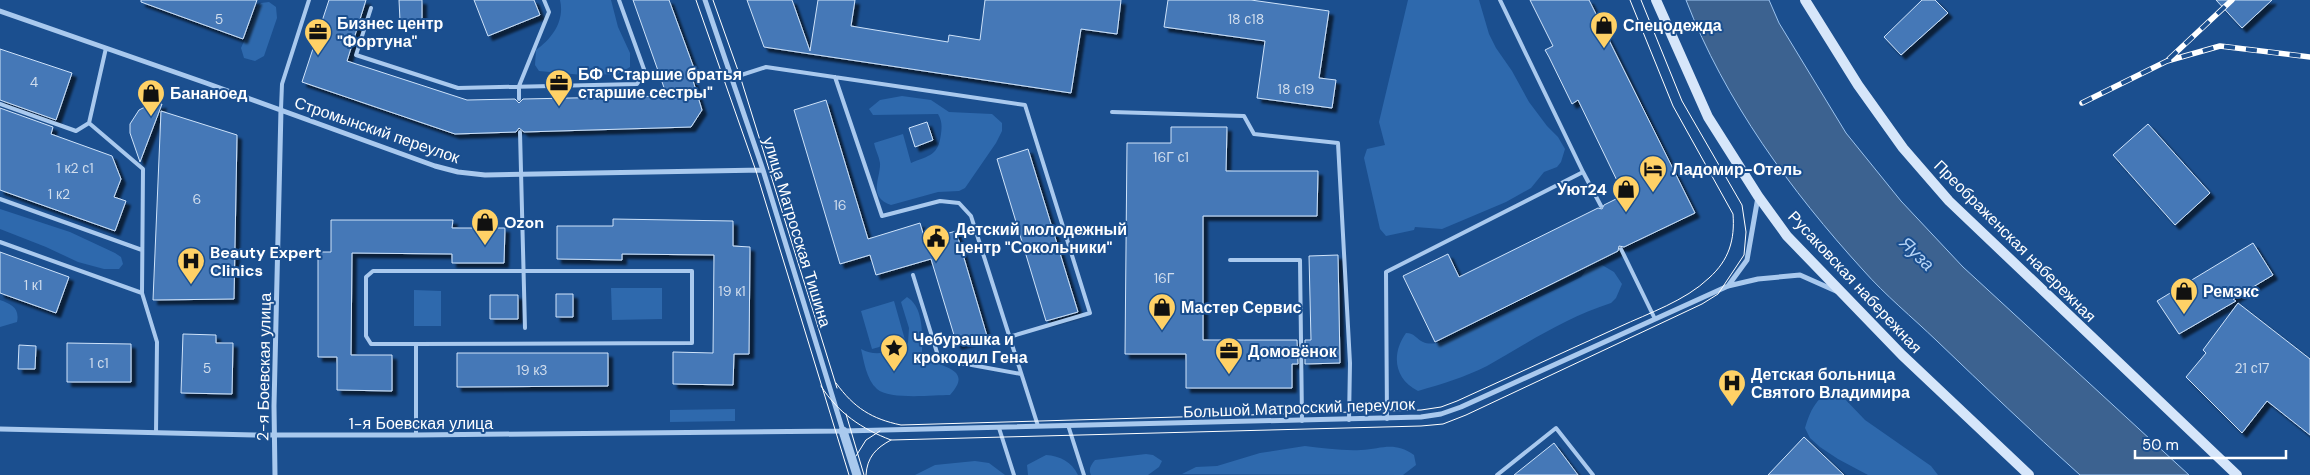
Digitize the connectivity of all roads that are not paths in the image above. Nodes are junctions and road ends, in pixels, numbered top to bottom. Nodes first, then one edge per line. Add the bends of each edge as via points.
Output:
1 (309, 0) edge
2 (544, 0) edge
3 (619, 0) edge
4 (705, 0) edge
5 (1500, 0) edge
6 (1656, 0) edge
7 (1805, 0) edge
8 (371, 8) dead end
9 (0, 11) edge
10 (106, 48) junction
11 (835, 77) junction
12 (732, 78) junction
13 (519, 86) junction
14 (519, 99) dead end
15 (0, 104) edge
16 (281, 109) junction
17 (1112, 112) dead end
18 (89, 123) junction
19 (520, 132) dead end
20 (763, 170) junction
21 (1583, 172) junction
22 (521, 174) junction
23 (1758, 196) junction
24 (0, 199) edge
25 (1601, 206) dead end
26 (0, 242) edge
27 (1621, 249) dead end
28 (142, 250) junction
29 (1230, 260) dead end
30 (523, 271) junction
31 (913, 275) dead end
32 (1728, 286) junction
33 (142, 293) junction
34 (1841, 294) junction
35 (1655, 319) junction
36 (525, 328) dead end
37 (1009, 337) junction
38 (416, 344) junction
39 (1021, 374) junction
40 (1387, 419) junction
41 (1349, 420) junction
42 (1302, 421) junction
43 (1068, 425) junction
44 (1038, 426) junction
45 (999, 428) junction
46 (0, 429) edge
47 (843, 431) junction
48 (156, 433) junction
49 (275, 436) junction
50 (416, 436) junction
51 (275, 475) edge
52 (856, 475) edge
53 (1014, 475) edge
54 (1084, 475) edge
55 (1497, 475) edge
56 (1593, 475) edge
57 (2029, 475) edge
58 (2237, 475) edge

1 - 16 lane via 282,84
2 - 13 lane via 549,12
3 - 13 lane via 645,72 637,84
4 - 12 street, улица Матросская Тишина
5 - 21 lane
6 - 23 main road, Русаковская набережная via 1708,118
7 - 58 main road, Преображенская набережная via 1858,85 1903,148 1950,202
8 - 13 lane via 356,54 458,88
9 - 10 street, Стромынский переулок
10 - 16 street, Стромынский переулок
10 - 18 lane
11 - 12 lane via 766,67
11 - 37 lane via 882,216 940,201 959,203 971,216
11 - 37 lane via 1025,105 1090,313
12 - 20 street, улица Матросская Тишина
13 - 14 lane
15 - 18 lane via 76,131
16 - 22 street, Стромынский переулок via 435,166 485,175
16 - 49 street, 2-я Боевская улица
17 - 41 lane via 1244,116 1254,134 1338,143 1350,363
18 - 28 lane via 143,169
19 - 22 lane
20 - 22 street, Стромынский переулок
20 - 47 street, улица Матросская Тишина
21 - 25 lane
21 - 40 lane via 1386,272
22 - 30 lane
23 - 32 street, Большой Матросский переулок via 1747,260
23 - 34 main road, Русаковская набережная via 1787,236
24 - 28 lane
26 - 33 lane
27 - 35 lane
28 - 33 lane
29 - 42 lane via 1300,260
30 - 36 lane
30 - 38 lane via 373,271 366,277 366,336 372,344
30 - 38 lane via 692,271 692,343
31 - 39 lane via 939,360
32 - 34 street, Большой Матросский переулок via 1800,275
32 - 35 street, Большой Матросский переулок
33 - 48 lane via 156,342
34 - 57 main road, Русаковская набережная
35 - 40 street, Большой Матросский переулок via 1461,407 1440,414
37 - 39 lane
38 - 50 lane
39 - 44 lane
40 - 41 street, Большой Матросский переулок
41 - 42 street, Большой Матросский переулок
42 - 43 street, Большой Матросский переулок
43 - 44 street, Большой Матросский переулок
43 - 54 lane
44 - 45 street, Большой Матросский переулок
45 - 47 street, Большой Матросский переулок
45 - 53 lane
46 - 48 street, 1-я Боевская улица
47 - 50 street, 1-я Боевская улица
47 - 52 street, улица Матросская Тишина
48 - 49 street, 1-я Боевская улица
49 - 50 street, 1-я Боевская улица
49 - 51 street, 2-я Боевская улица
55 - 56 lane via 1556,428

